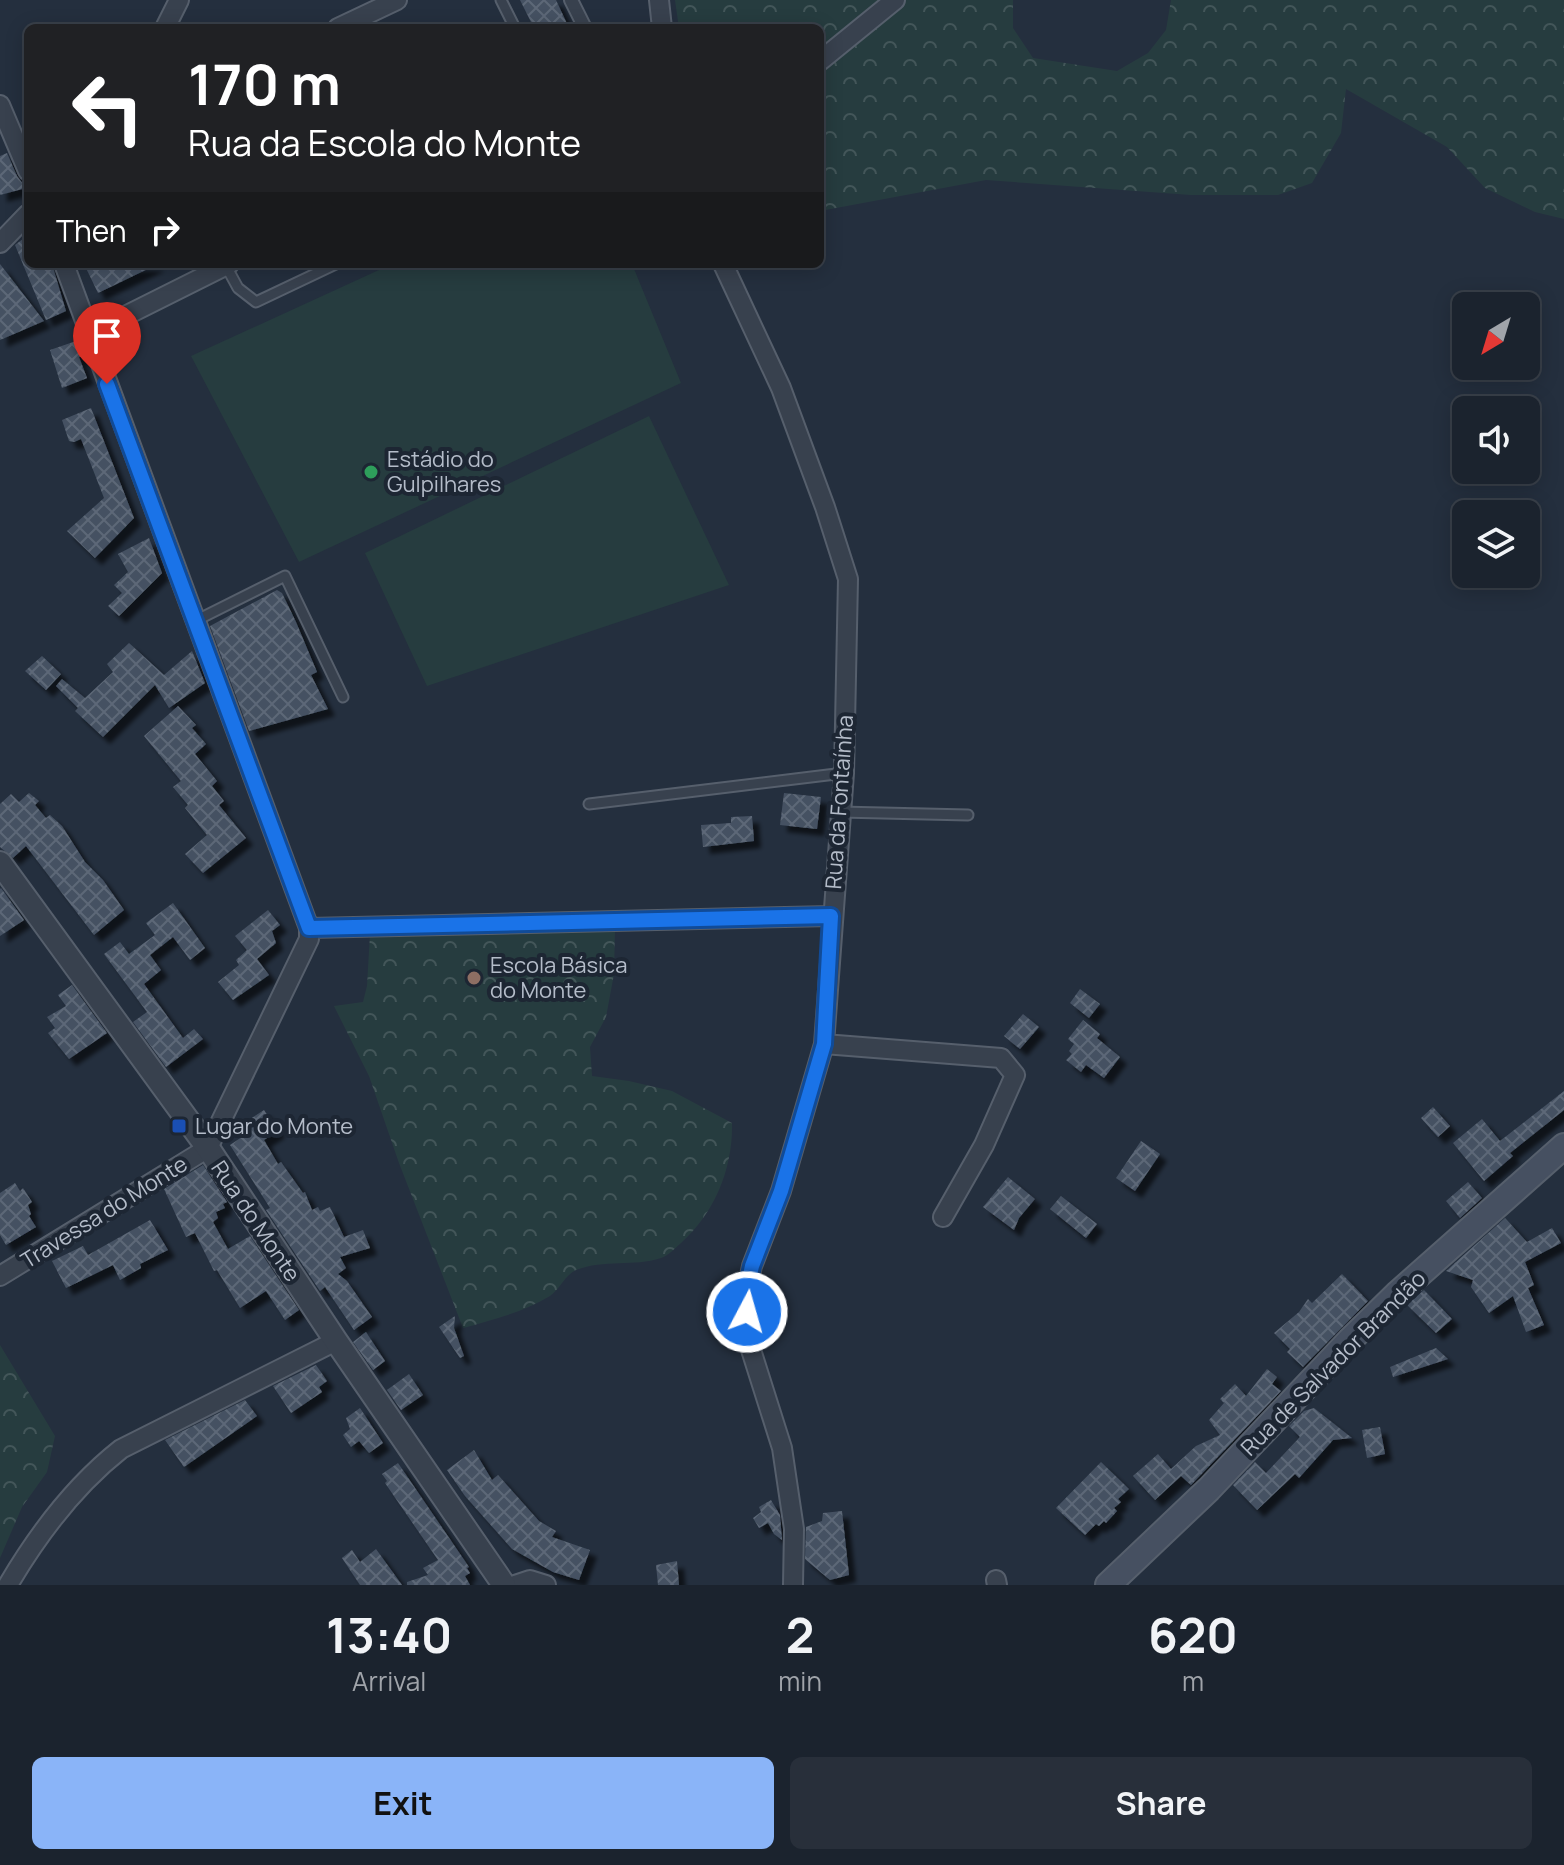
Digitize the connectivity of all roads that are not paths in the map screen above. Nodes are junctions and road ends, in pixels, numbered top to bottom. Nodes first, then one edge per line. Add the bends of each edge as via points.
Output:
1 (179, 0) edge
2 (397, 0) edge
3 (501, 0) edge
4 (571, 0) edge
5 (659, 0) edge
6 (895, 0) edge
7 (368, 22) edge
8 (167, 24) edge
9 (513, 24) edge
10 (583, 24) edge
11 (662, 24) edge
12 (824, 58) edge
13 (0, 105) edge
14 (24, 162) edge
15 (24, 218) edge
16 (0, 243) edge
17 (65, 268) edge
18 (221, 268) edge
19 (228, 268) edge
20 (328, 268) edge
21 (725, 268) edge
22 (89, 334) junction
23 (195, 621) junction
24 (343, 697) dead end
25 (844, 773) junction
26 (589, 804) dead end
27 (840, 812) junction
28 (968, 815) dead end
29 (0, 863) edge
30 (831, 916) junction
31 (309, 928) junction
32 (824, 1044) junction
33 (208, 1148) junction
34 (1563, 1151) edge
35 (943, 1217) dead end
36 (0, 1276) edge
37 (336, 1341) junction
38 (8, 1585) edge
39 (504, 1585) edge
40 (515, 1585) edge
41 (546, 1585) edge
42 (793, 1585) edge
43 (1108, 1585) edge

1 - 8 street
2 - 7 street
3 - 9 lane
4 - 10 street
5 - 11 street
6 - 12 street
13 - 14 street
15 - 16 street
17 - 22 street
18 - 22 street
19 - 20 lane via 238,288 256,302
21 - 25 street, Rua da Fontaínha via 781,388 848,579
22 - 23 street
23 - 24 lane via 285,576
23 - 31 street
25 - 26 lane
25 - 27 street, Rua da Fontaínha
27 - 28 lane
27 - 30 street, Rua da Fontaínha
29 - 33 street, Rua do Monte
30 - 31 street
30 - 32 street, Rua da Fontaínha
31 - 33 street via 307,945
32 - 35 street via 1001,1058 1015,1075 984,1145
32 - 42 street, Rua da Fontaínha via 747,1289 746,1334 782,1448 792,1515
33 - 36 street, Travessa do Monte
33 - 37 street, Rua do Monte
34 - 43 main road, Rua de Salvador Brandão via 1397,1294 1209,1489
37 - 38 street via 121,1449 72,1493
37 - 39 street, Rua do Monte
40 - 41 street via 530,1580

